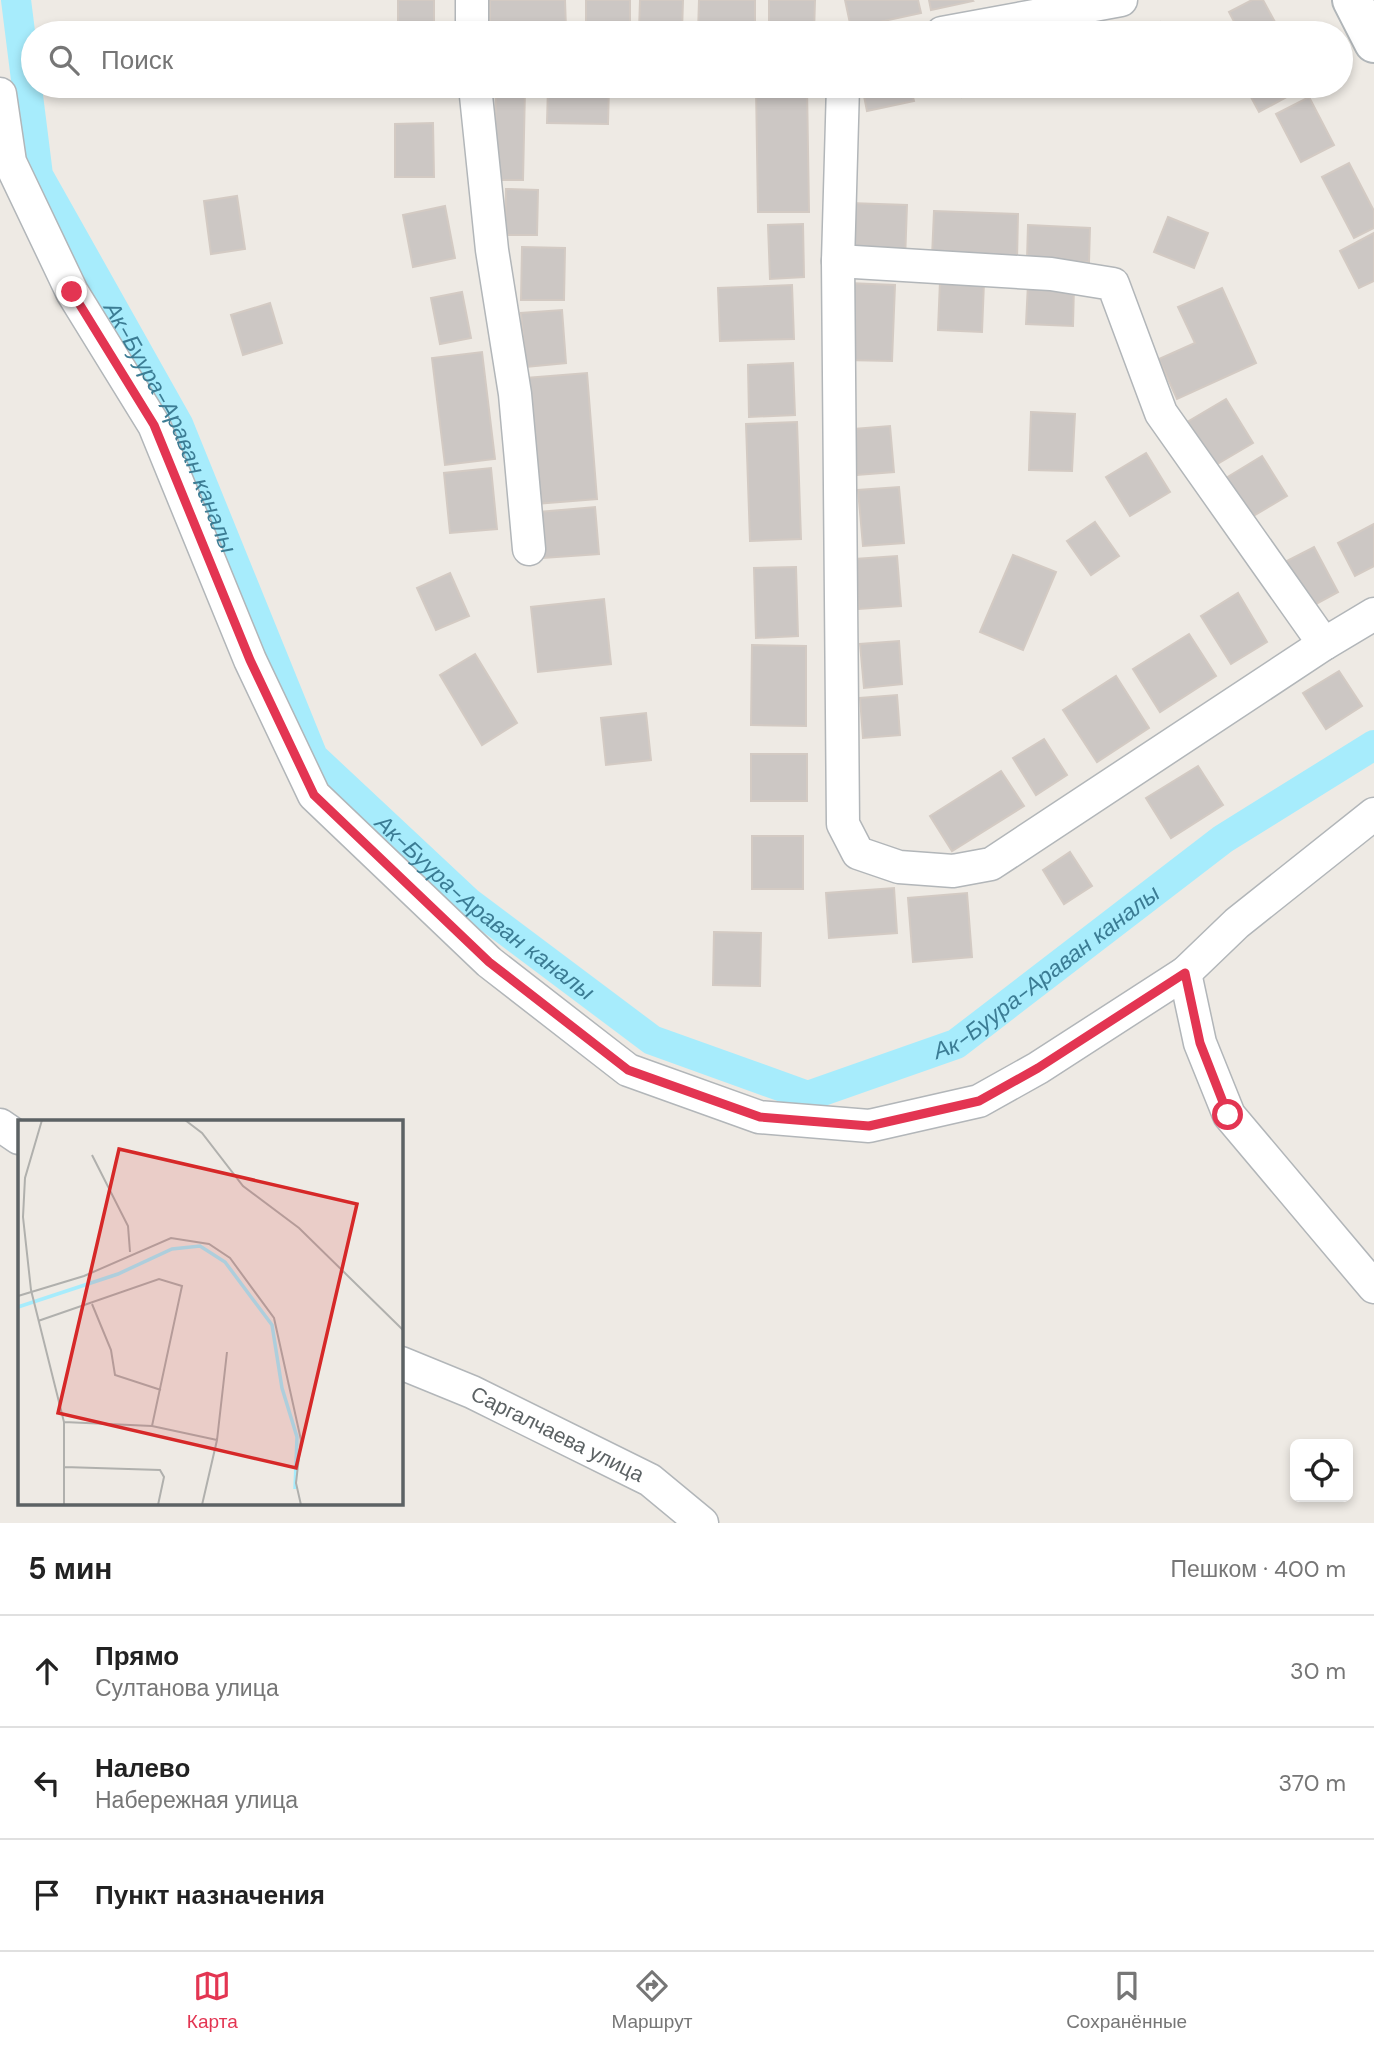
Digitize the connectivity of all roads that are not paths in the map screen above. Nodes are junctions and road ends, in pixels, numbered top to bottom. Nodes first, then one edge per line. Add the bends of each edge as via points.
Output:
1 (472, 0) edge
2 (1121, 0) edge
3 (1352, 0) edge
4 (472, 21) edge
5 (1007, 21) edge
6 (1374, 43) edge
7 (0, 94) edge
8 (476, 98) edge
9 (843, 98) edge
10 (838, 261) junction
11 (529, 549) dead end
12 (1374, 614) edge
13 (1324, 644) junction
14 (1374, 814) edge
15 (1185, 973) junction
16 (0, 1125) edge
17 (18, 1137) edge
18 (1374, 1287) edge
19 (402, 1363) edge
20 (702, 1523) edge

1 - 4 street
2 - 5 street
3 - 6 main road
7 - 15 street via 10,162 72,292 154,425 250,660 314,795 489,962 628,1070 760,1117 869,1126 979,1101
8 - 11 street via 492,250 516,394
9 - 10 street
10 - 13 street via 1051,274 1113,284 1161,413
10 - 13 street via 843,824 858,853 899,867 953,871 991,864
12 - 13 street
14 - 15 street via 1237,923
15 - 18 street via 1200,1043 1228,1115
16 - 17 street
19 - 20 street, Саргалчаева улица via 472,1392 650,1480

